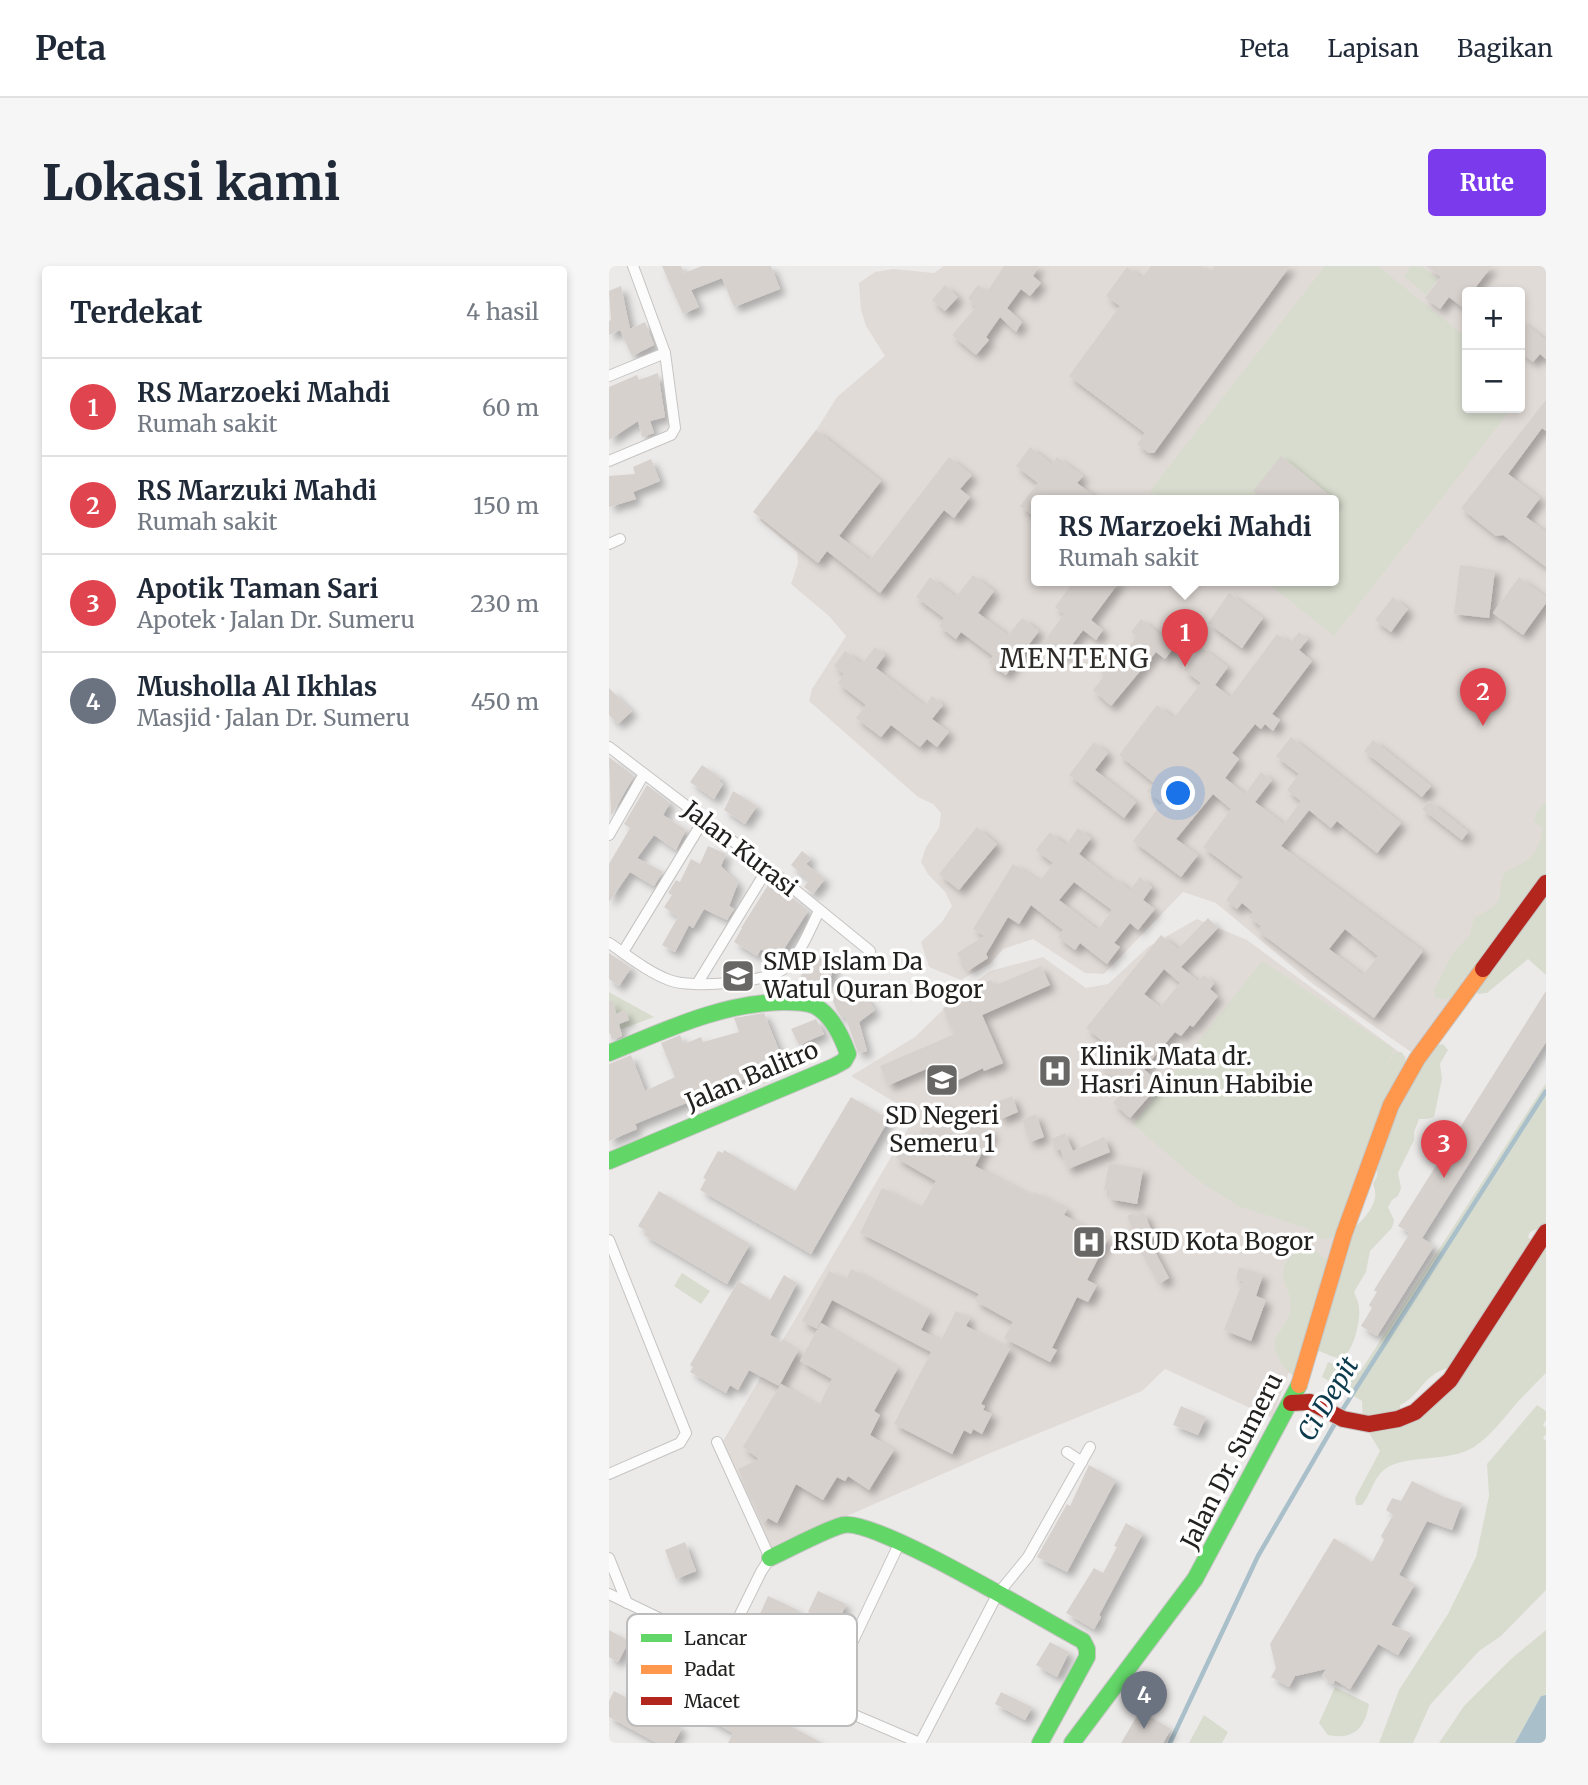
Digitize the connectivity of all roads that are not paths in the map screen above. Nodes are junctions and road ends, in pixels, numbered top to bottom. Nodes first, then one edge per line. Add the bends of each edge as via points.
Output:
1 (633, 266) edge
2 (665, 353) junction
3 (609, 376) edge
4 (609, 461) edge
5 (620, 539) dead end
6 (609, 544) edge
7 (609, 747) edge
8 (644, 774) junction
9 (703, 821) junction
10 (609, 835) edge
11 (768, 868) junction
12 (1546, 883) edge
13 (819, 911) junction
14 (609, 943) edge
15 (870, 951) dead end
16 (622, 952) junction
17 (697, 984) junction
18 (609, 1054) edge
19 (609, 1161) edge
20 (1546, 1232) edge
21 (609, 1240) edge
22 (1299, 1386) junction
23 (1291, 1403) junction
24 (1314, 1405) junction
25 (717, 1442) dead end
26 (1090, 1447) dead end
27 (1067, 1452) dead end
28 (1082, 1462) junction
29 (609, 1474) edge
30 (899, 1542) junction
31 (609, 1558) edge
32 (770, 1558) junction
33 (609, 1594) edge
34 (997, 1595) junction
35 (627, 1603) junction
36 (650, 1614) edge
37 (740, 1614) edge
38 (857, 1632) edge
39 (857, 1716) edge
40 (920, 1743) edge
41 (1039, 1743) edge
42 (1072, 1743) edge

1 - 2 street
2 - 3 street
2 - 4 street via 675,428 671,435
5 - 6 street
7 - 8 street, Jalan Kurasi
8 - 9 street, Jalan Kurasi
8 - 10 street
9 - 11 street, Jalan Kurasi
9 - 16 street
11 - 13 street, Jalan Kurasi
11 - 17 street
12 - 22 main road, Jalan Dr. Sumeru via 1417,1059 1391,1105 1344,1234
13 - 15 street, Jalan Kurasi
13 - 17 street via 782,970 763,977
14 - 16 street
16 - 17 street via 667,980
18 - 19 main road, Jalan Balitro via 721,1009 780,1002 818,1008 836,1029 848,1054 833,1067
20 - 24 main road via 1450,1380 1415,1412 1369,1424 1343,1419
21 - 29 street via 686,1433 680,1443
22 - 23 main road, Jalan Dr. Sumeru
22 - 24 main road
23 - 24 main road
23 - 42 main road, Jalan Dr. Sumeru via 1195,1579
25 - 32 street
26 - 28 street
27 - 28 street
28 - 34 street via 1028,1557
30 - 32 main road via 848,1523
30 - 34 main road
30 - 38 street
31 - 35 street
32 - 37 street
33 - 35 street
34 - 40 street
34 - 41 main road via 1083,1641 1087,1649 1087,1657
35 - 36 street
39 - 40 street

